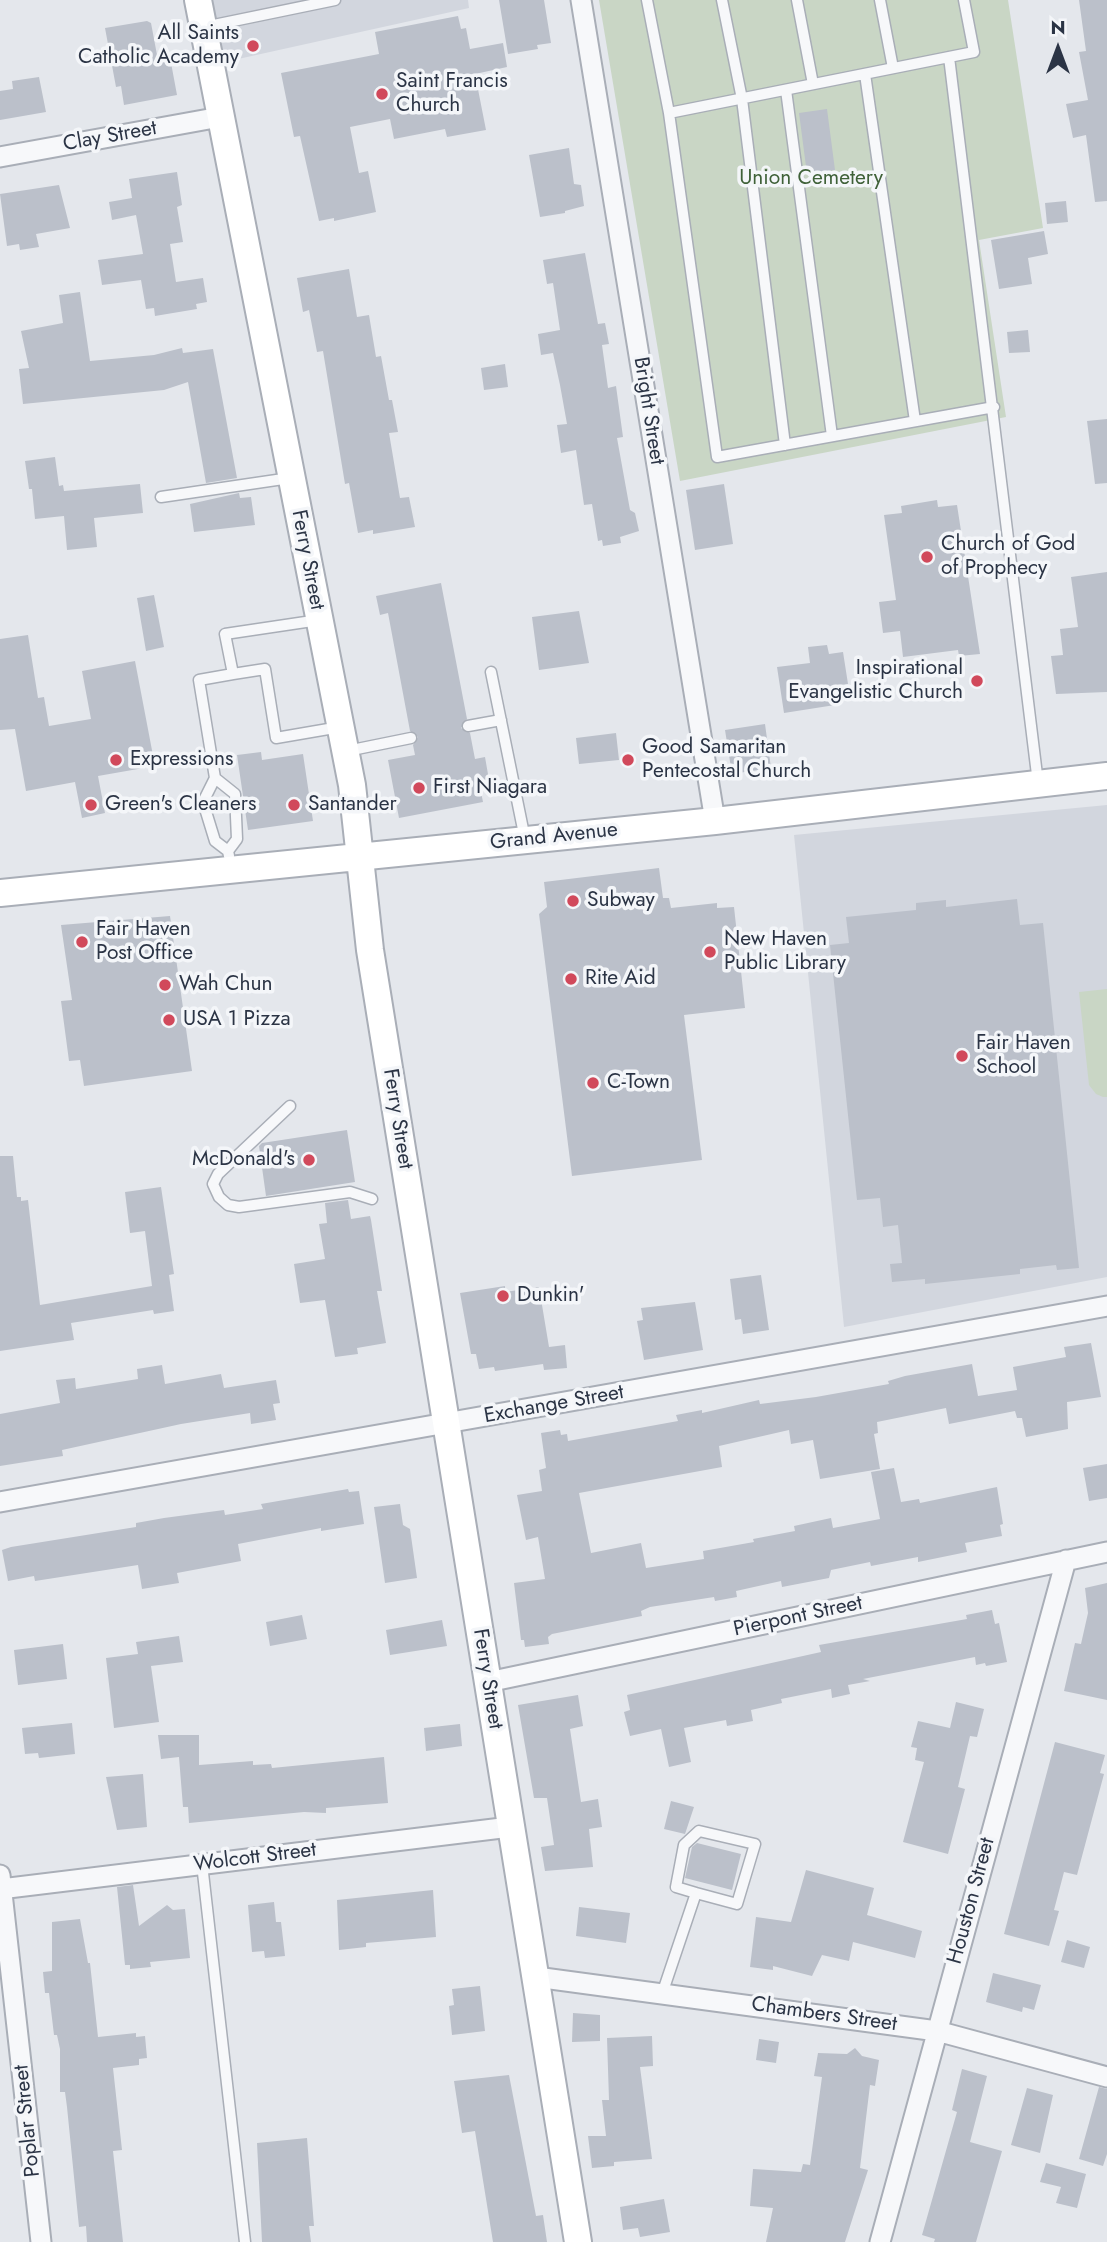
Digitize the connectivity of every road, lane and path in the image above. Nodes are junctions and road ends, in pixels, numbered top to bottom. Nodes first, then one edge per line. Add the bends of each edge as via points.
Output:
1 (198, 0) edge
2 (335, 0) edge
3 (581, 0) edge
4 (647, 0) edge
5 (722, 0) edge
6 (797, 0) edge
7 (880, 0) edge
8 (964, 0) edge
9 (203, 27) junction
10 (949, 57) junction
11 (893, 68) junction
12 (865, 74) junction
13 (813, 84) junction
14 (786, 90) junction
15 (742, 99) junction
16 (669, 113) junction
17 (220, 117) junction
18 (0, 157) edge
19 (994, 407) junction
20 (915, 421) junction
21 (832, 436) junction
22 (785, 445) junction
23 (291, 478) junction
24 (161, 496) dead end
25 (319, 620) junction
26 (491, 672) dead end
27 (233, 674) junction
28 (501, 720) junction
29 (468, 726) dead end
30 (411, 738) dead end
31 (343, 739) junction
32 (1107, 776) edge
33 (215, 778) junction
34 (1038, 783) junction
35 (715, 821) junction
36 (525, 840) junction
37 (361, 858) junction
38 (229, 861) junction
39 (0, 893) edge
40 (290, 1106) dead end
41 (372, 1199) dead end
42 (1107, 1306) edge
43 (446, 1424) junction
44 (0, 1502) edge
45 (1107, 1552) edge
46 (1066, 1560) junction
47 (488, 1682) junction
48 (510, 1827) junction
49 (202, 1864) junction
50 (0, 1884) edge
51 (696, 1893) junction
52 (536, 1977) junction
53 (662, 1994) junction
54 (937, 2031) junction
55 (1107, 2077) edge
56 (41, 2242) edge
57 (245, 2242) edge
58 (578, 2242) edge
59 (880, 2242) edge

1 - 9 main road, Ferry Street
2 - 9 lane
3 - 35 street, Bright Street
4 - 16 lane
5 - 15 lane
6 - 13 lane
7 - 11 lane
8 - 10 lane via 974,52
9 - 17 main road, Ferry Street
10 - 11 lane
10 - 19 lane
11 - 12 lane
12 - 13 lane
12 - 20 lane
13 - 14 lane
14 - 15 lane
14 - 21 lane
15 - 16 lane
15 - 22 lane
16 - 22 lane via 717,457
17 - 18 street, Clay Street
17 - 23 main road, Ferry Street
19 - 20 lane
19 - 34 lane
20 - 21 lane
21 - 22 lane
23 - 24 lane
23 - 25 main road, Ferry Street
25 - 27 lane via 225,634
25 - 31 main road, Ferry Street
26 - 28 lane
27 - 31 lane via 265,669 276,738
27 - 33 lane via 199,680
28 - 29 lane
28 - 36 lane
30 - 31 lane
31 - 37 main road, Ferry Street
32 - 34 main road, Grand Avenue
33 - 38 lane via 203,802 215,841
33 - 38 lane via 235,794 237,839
34 - 35 main road, Grand Avenue
35 - 36 main road, Grand Avenue
36 - 37 main road, Grand Avenue
37 - 38 main road, Grand Avenue
37 - 43 main road, Ferry Street via 370,950
38 - 39 main road, Grand Avenue
40 - 41 lane via 218,1174 213,1184 219,1197 239,1207 349,1192
42 - 43 street, Exchange Street
43 - 44 street, Exchange Street
43 - 47 main road, Ferry Street
45 - 46 street, Pierpont Street
46 - 47 street, Pierpont Street
46 - 54 street, Houston Street
47 - 48 main road, Ferry Street
48 - 49 street, Wolcott Street
48 - 52 main road, Ferry Street
49 - 50 street, Wolcott Street
49 - 57 lane
50 - 56 street, Poplar Street
51 - 51 lane via 737,1904 755,1844 699,1831 684,1844 676,1887
51 - 53 lane
52 - 53 street, Chambers Street
52 - 58 main road, Ferry Street
53 - 54 street, Chambers Street
54 - 55 street, Chambers Street
54 - 59 street, Houston Street

